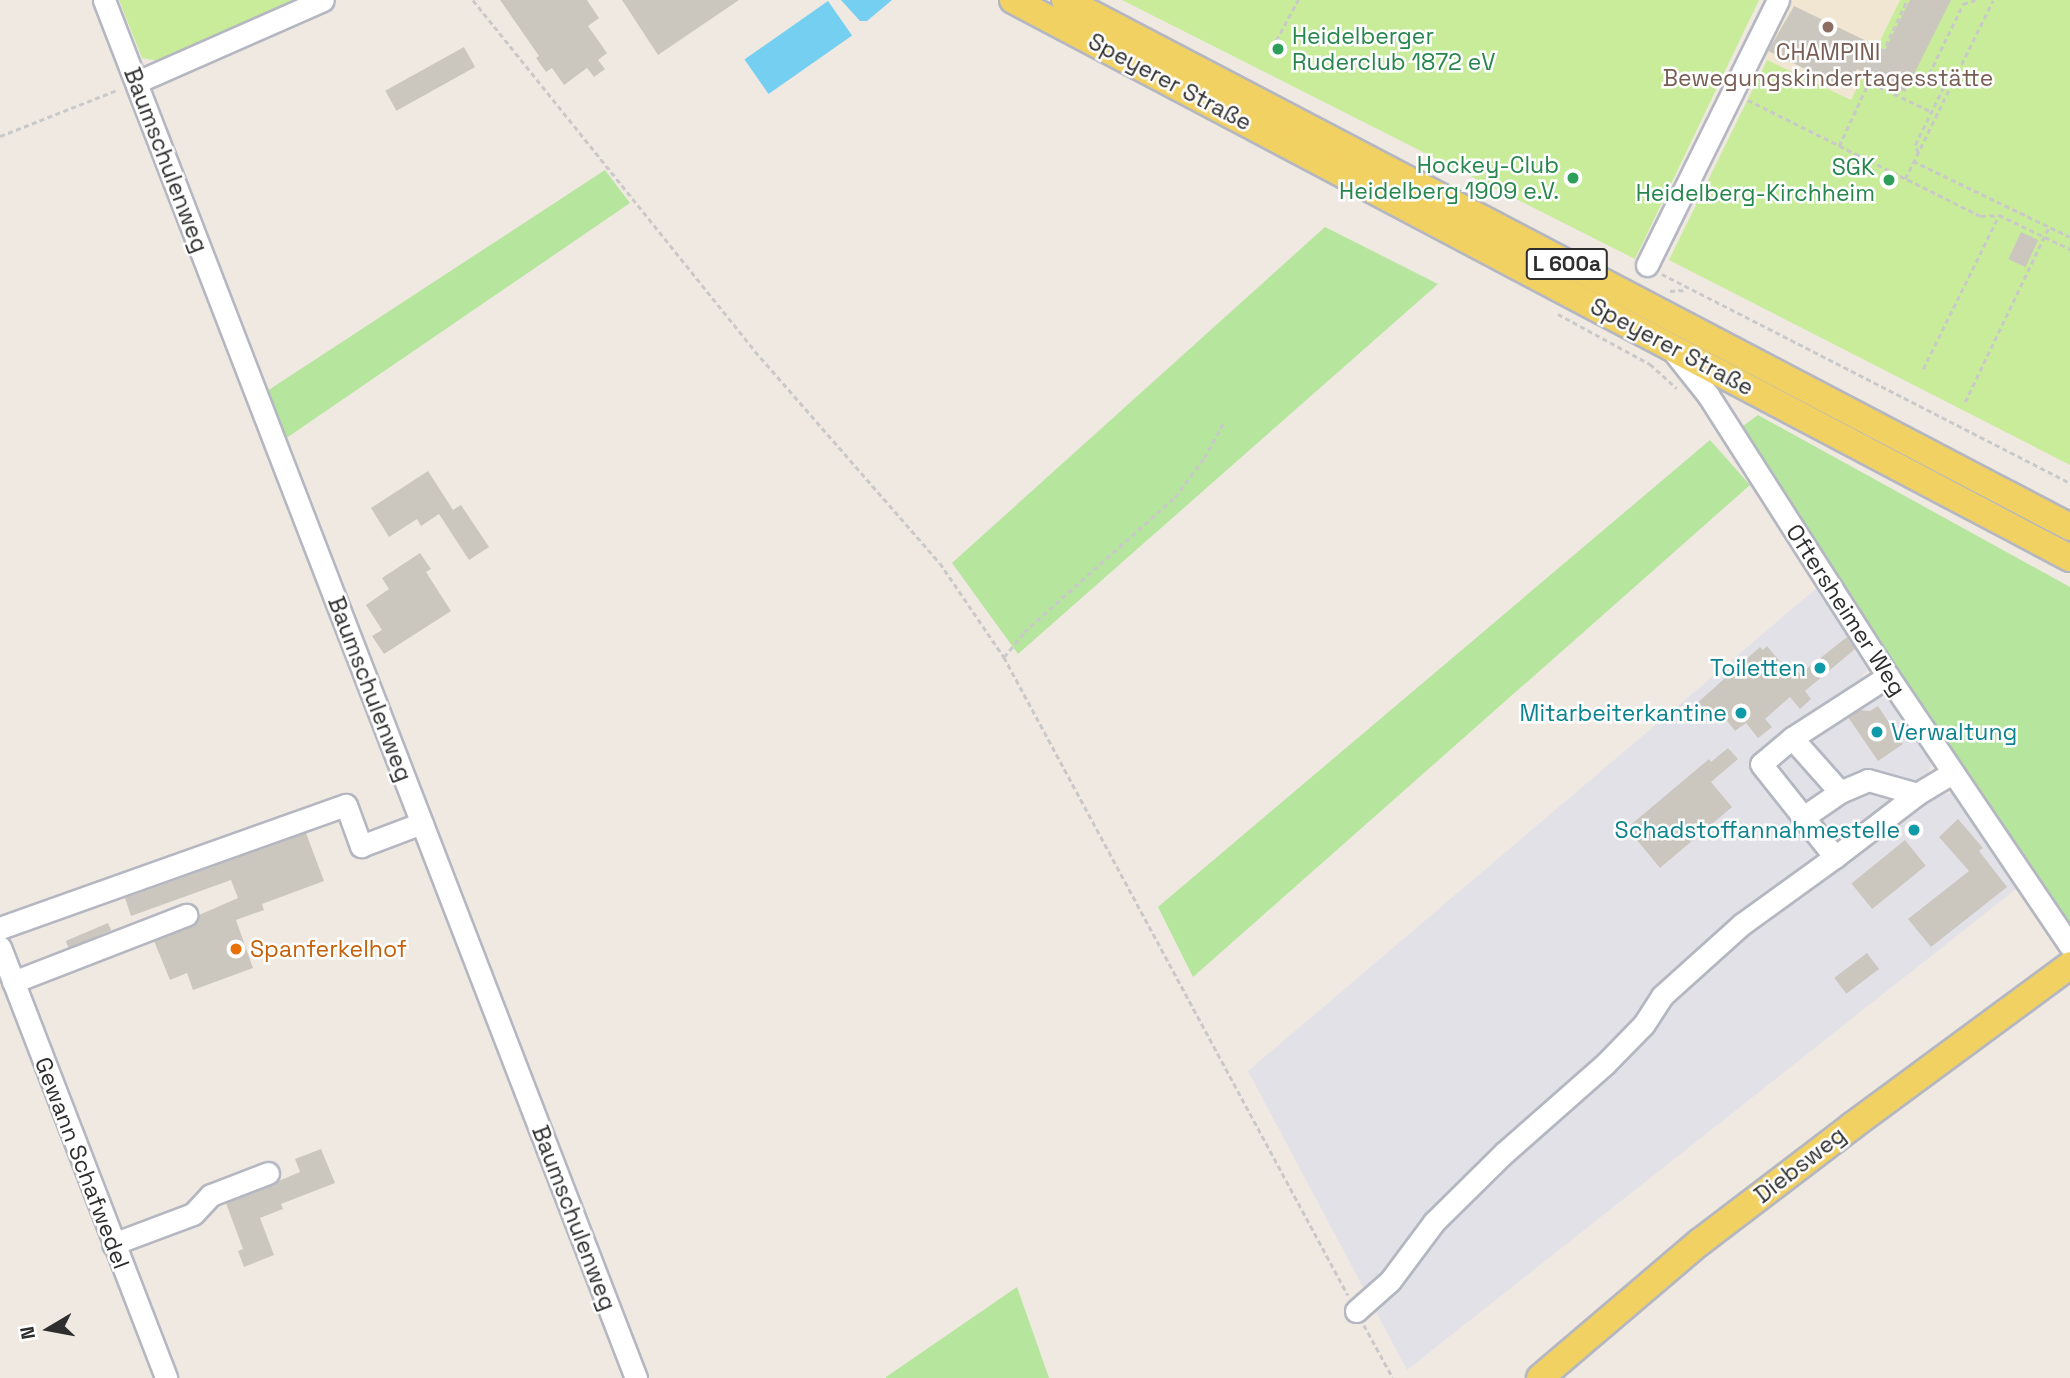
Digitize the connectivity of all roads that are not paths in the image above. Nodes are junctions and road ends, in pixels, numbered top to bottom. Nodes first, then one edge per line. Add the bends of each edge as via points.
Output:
1 (104, 0) edge
2 (323, 0) edge
3 (1013, 0) edge
4 (1065, 0) edge
5 (1778, 0) edge
6 (136, 82) junction
7 (1647, 265) road end
8 (1668, 345) junction
9 (2070, 527) edge
10 (2070, 558) edge
11 (1888, 676) junction
12 (1792, 738) junction
13 (1952, 773) junction
14 (1840, 792) junction
15 (1917, 794) junction
16 (1805, 816) junction
17 (422, 823) junction
18 (1835, 857) junction
19 (186, 915) dead end
20 (0, 928) edge
21 (2070, 946) edge
22 (0, 947) edge
23 (2070, 965) edge
24 (13, 982) junction
25 (268, 1173) dead end
26 (113, 1244) junction
27 (1356, 1311) road end
28 (166, 1378) edge
29 (636, 1378) edge
30 (1541, 1378) edge

1 - 6 street, Baumschulenweg
2 - 6 street
3 - 8 main road, Speyerer Straße / L 600a
4 - 9 main road, Speyerer Straße / L 600a
5 - 7 street
6 - 17 street, Baumschulenweg
8 - 10 main road, Speyerer Straße / L 600a
8 - 11 street, Oftersheimer Weg via 1709,395
11 - 12 street
11 - 13 street, Oftersheimer Weg
12 - 14 street
12 - 16 street via 1760,764
13 - 15 street
13 - 21 street, Oftersheimer Weg
14 - 15 street via 1868,780
14 - 16 street
15 - 18 street
16 - 18 street
17 - 20 street via 362,846 346,805
17 - 29 street, Baumschulenweg
18 - 27 street via 1742,924 1662,996 1644,1024 1606,1063 1433,1222 1390,1281
19 - 24 street
22 - 24 street, Gewann Schafwedel
23 - 30 main road, Diebsweg via 1722,1226
24 - 26 street, Gewann Schafwedel
25 - 26 street via 211,1195 193,1214
26 - 28 street, Gewann Schafwedel

